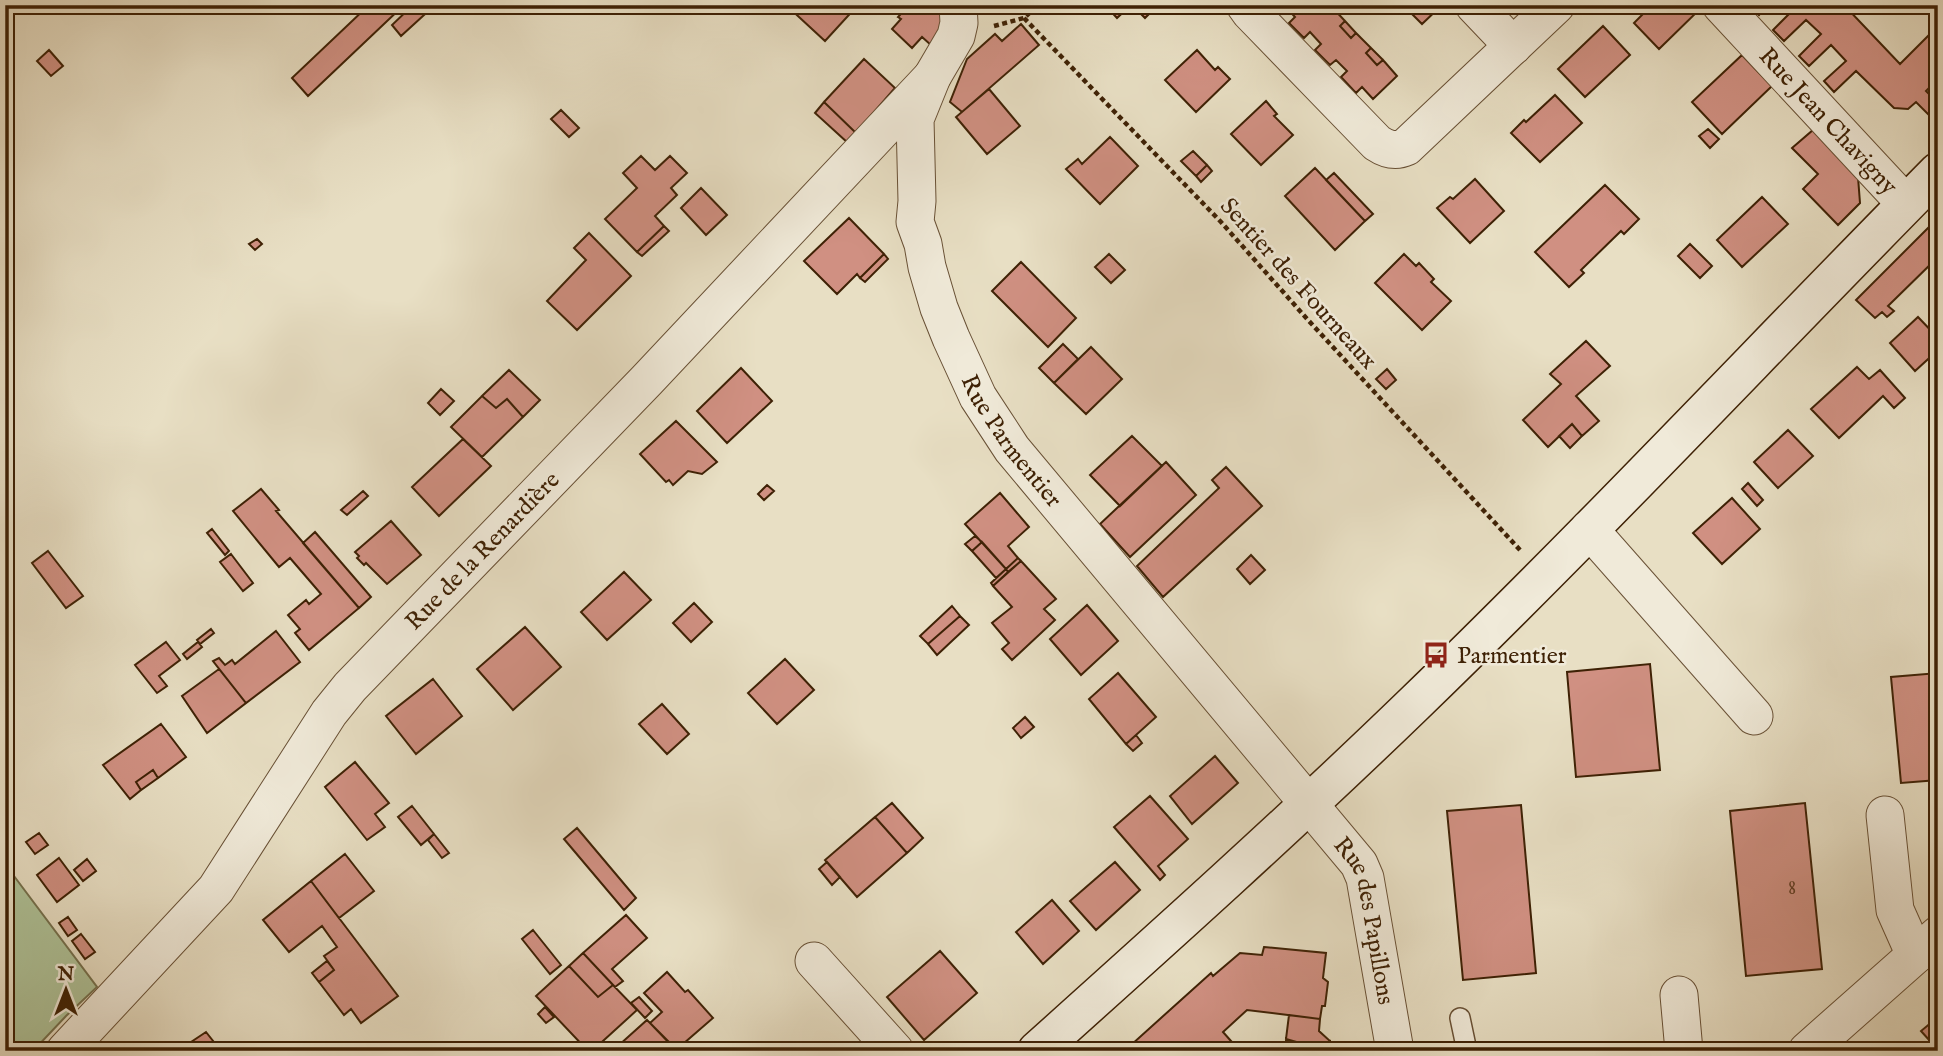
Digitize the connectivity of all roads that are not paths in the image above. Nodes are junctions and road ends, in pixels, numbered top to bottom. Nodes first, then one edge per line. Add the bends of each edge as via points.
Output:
1 (1245, 5) edge
2 (1474, 5) edge
3 (1556, 5) edge
4 (1721, 5) edge
5 (957, 20) edge
6 (1513, 46) junction
7 (933, 77) junction
8 (1938, 172) edge
9 (1906, 204) junction
10 (1588, 529) junction
11 (1754, 716) dead end
12 (1309, 804) junction
13 (1885, 815) dead end
14 (1927, 945) edge
15 (814, 961) dead end
16 (1679, 995) dead end
17 (1460, 1017) dead end
18 (65, 1051) edge
19 (895, 1051) edge
20 (1037, 1051) edge
21 (1395, 1051) edge
22 (1467, 1051) edge
23 (1684, 1051) edge
24 (1807, 1051) edge

1 - 6 street via 1385,148 1406,147
2 - 6 street
3 - 6 street
4 - 9 street, Rue Jean Chavigny
5 - 7 street, Rue Parmentier
7 - 12 street, Rue Parmentier via 915,120 915,222 939,308 978,397 1012,449
7 - 18 street, Rue de la Renardière via 350,687 216,889
8 - 9 street
9 - 10 street
10 - 11 street
10 - 12 street
12 - 20 street
12 - 21 street, Rue des Papillons via 1359,864 1365,878
13 - 14 street via 1895,910 1902,929
14 - 24 street
15 - 19 street
16 - 23 street
17 - 22 lane

